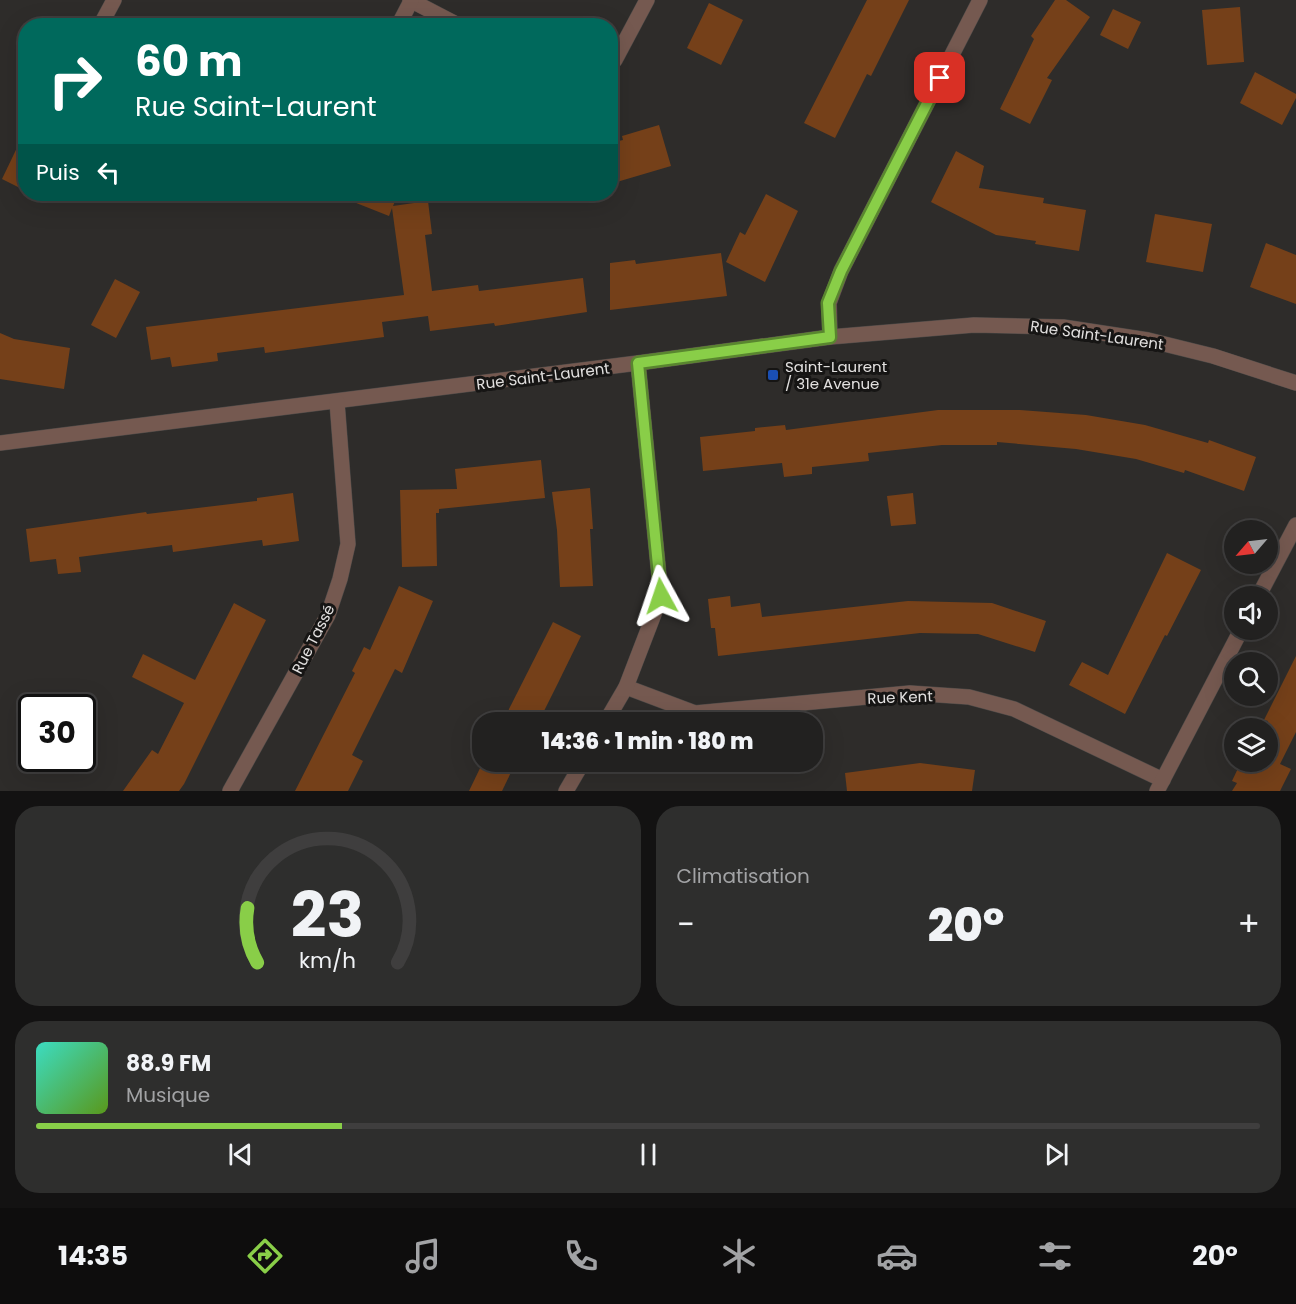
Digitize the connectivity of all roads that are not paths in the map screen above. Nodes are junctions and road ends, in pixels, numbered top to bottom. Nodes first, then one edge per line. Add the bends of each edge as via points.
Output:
1 (114, 0) edge
2 (411, 0) edge
3 (647, 0) edge
4 (980, 0) edge
5 (101, 18) edge
6 (402, 18) edge
7 (445, 18) edge
8 (618, 54) edge
9 (830, 337) junction
10 (638, 363) junction
11 (1296, 383) edge
12 (337, 402) junction
13 (0, 444) edge
14 (1296, 525) edge
15 (1264, 586) edge
16 (1236, 640) edge
17 (626, 687) junction
18 (611, 712) edge
19 (577, 772) edge
20 (1160, 785) edge
21 (230, 791) edge
22 (566, 791) edge

1 - 5 street
2 - 6 street
2 - 7 street
3 - 8 street
4 - 9 street via 841,271 828,303
9 - 10 street, Rue Saint-Laurent
9 - 11 street, Rue Saint-Laurent via 974,325 1063,327 1176,346
10 - 12 street, Rue Saint-Laurent
10 - 17 street via 661,596
12 - 13 street, Rue Saint-Laurent
12 - 21 street, Rue Tassé via 348,544 340,579 328,615
14 - 15 street
16 - 20 street
17 - 18 street
17 - 20 street, Rue Kent via 695,713 910,693 969,698 1014,709
19 - 22 street

